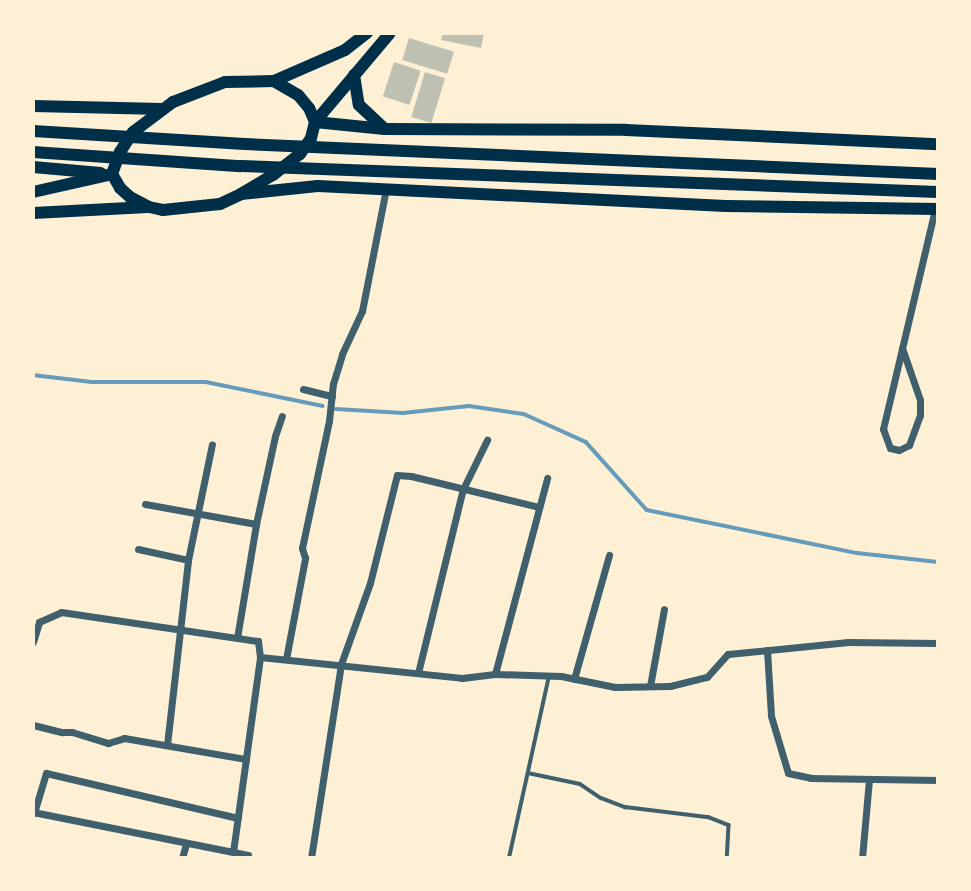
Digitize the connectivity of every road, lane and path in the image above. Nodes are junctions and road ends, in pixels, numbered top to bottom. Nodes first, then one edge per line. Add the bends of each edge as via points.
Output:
1 (367, 33) edge
2 (390, 33) edge
3 (354, 75) junction
4 (274, 81) junction
5 (33, 106) edge
6 (162, 109) junction
7 (315, 122) junction
8 (385, 129) junction
9 (33, 131) edge
10 (938, 144) edge
11 (33, 152) edge
12 (33, 167) edge
13 (112, 174) junction
14 (938, 174) edge
15 (386, 188) junction
16 (33, 192) edge
17 (938, 192) edge
18 (241, 194) junction
19 (149, 207) junction
20 (936, 209) edge
21 (33, 214) edge
22 (902, 348) junction
23 (303, 389) dead end
24 (332, 396) junction
25 (282, 416) dead end
26 (487, 440) dead end
27 (212, 444) dead end
28 (547, 478) dead end
29 (463, 489) junction
30 (145, 504) dead end
31 (539, 507) junction
32 (197, 512) junction
33 (256, 524) junction
34 (138, 549) dead end
35 (609, 555) dead end
36 (188, 560) junction
37 (664, 609) dead end
38 (178, 630) junction
39 (237, 638) junction
40 (33, 642) edge
41 (938, 643) edge
42 (767, 650) junction
43 (260, 657) junction
44 (286, 659) junction
45 (341, 664) junction
46 (418, 673) junction
47 (495, 674) junction
48 (549, 676) junction
49 (575, 679) junction
50 (650, 686) junction
51 (33, 725) edge
52 (167, 745) junction
53 (246, 759) junction
54 (528, 773) junction
55 (869, 780) junction
56 (938, 780) edge
57 (34, 812) edge
58 (238, 818) junction
59 (186, 844) junction
60 (233, 852) junction
61 (182, 858) edge
62 (247, 858) edge
63 (311, 858) edge
64 (509, 858) edge
65 (727, 858) edge
66 (862, 858) edge

1 - 4 highway via 345,50
2 - 3 highway
3 - 7 highway
3 - 8 highway via 359,105
4 - 6 highway via 225,82
4 - 7 highway via 298,95
5 - 6 highway
6 - 13 highway via 133,132
7 - 8 highway
7 - 18 highway via 300,153
8 - 10 highway via 626,130
9 - 14 highway
11 - 17 highway via 241,166
12 - 13 highway
13 - 16 highway
13 - 19 highway via 120,188
15 - 18 highway via 318,186
15 - 20 highway via 726,206
15 - 24 street via 362,311 342,354
18 - 19 highway via 220,204 183,210
19 - 21 highway
20 - 22 street
22 - 22 street via 883,429 890,448 899,450 909,445 920,415 920,400
23 - 24 street
24 - 44 street
25 - 33 street
26 - 29 street
27 - 32 street
28 - 31 street
29 - 31 street
29 - 45 street via 397,475 370,583
29 - 46 street
30 - 32 street
31 - 47 street
32 - 33 street
32 - 36 street
33 - 39 street
34 - 36 street
35 - 49 street
36 - 38 street
37 - 50 street
38 - 39 street
38 - 40 street via 61,612 38,622
38 - 52 street
39 - 43 street via 258,641
41 - 42 street via 848,642
42 - 50 street via 728,654 707,677
42 - 55 street via 771,716 788,773
43 - 44 street
43 - 53 street
44 - 45 street
45 - 46 street
45 - 63 street
46 - 47 street via 462,678
47 - 48 street
48 - 49 street
48 - 54 lane
49 - 50 street via 615,687
51 - 52 street via 108,743 124,738
52 - 53 street
53 - 58 street
54 - 64 lane
54 - 65 lane via 580,784 625,807 708,817 729,825
55 - 56 street
55 - 66 street
57 - 58 street via 46,773
57 - 59 street
58 - 60 street
59 - 60 street
59 - 61 street
60 - 62 street

